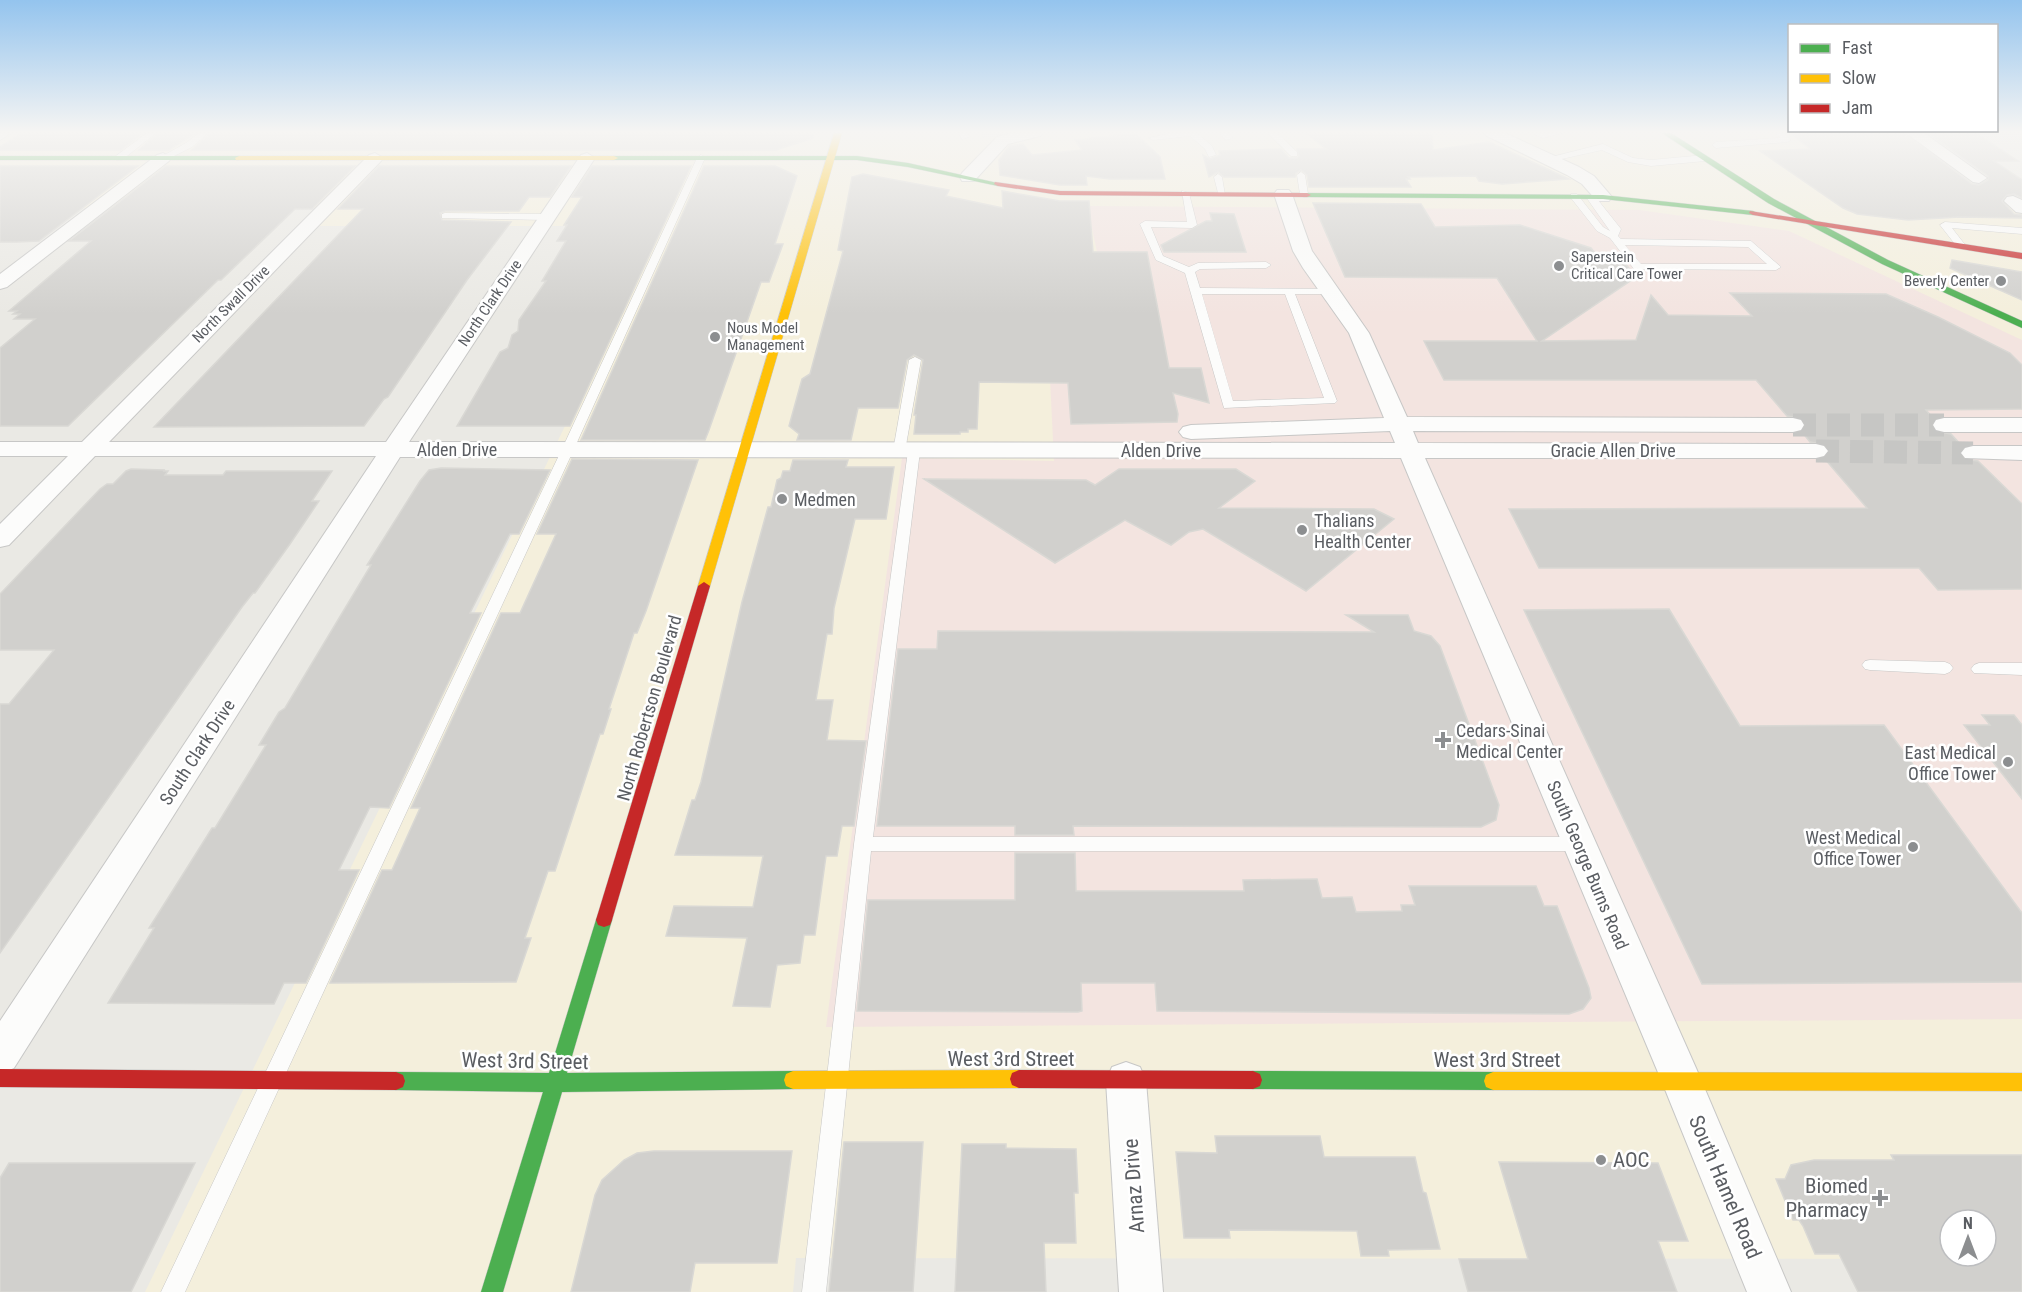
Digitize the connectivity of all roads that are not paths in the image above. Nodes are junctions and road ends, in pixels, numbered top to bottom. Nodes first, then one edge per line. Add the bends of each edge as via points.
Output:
1 (117, 193) edge
2 (340, 193) edge
3 (563, 193) edge
4 (685, 193) edge
5 (820, 193) edge
6 (1185, 193) edge
7 (1240, 193) edge
8 (1594, 193) edge
9 (1759, 193) edge
10 (1283, 194) junction
11 (1305, 194) joint
12 (1574, 196) junction
13 (1597, 197) junction
14 (1800, 201) dead end
15 (446, 216) dead end
16 (547, 217) junction
17 (1815, 223) junction
18 (2022, 231) edge
19 (1616, 239) junction
20 (1964, 246) junction
21 (1941, 256) dead end
22 (2022, 256) edge
23 (1266, 265) dead end
24 (1928, 266) dead end
25 (1190, 272) junction
26 (0, 283) edge
27 (1930, 283) junction
28 (1196, 291) junction
29 (1289, 291) junction
30 (1329, 291) junction
31 (2022, 326) edge
32 (915, 360) dead end
33 (1681, 425) junction
34 (1793, 425) tunnel mouth
35 (1944, 425) tunnel mouth
36 (2022, 425) edge
37 (1404, 437) junction
38 (0, 449) edge
39 (393, 449) junction
40 (568, 449) junction
41 (744, 449) junction
42 (87, 450) junction
43 (1628, 450) junction
44 (906, 451) junction
45 (1816, 451) tunnel mouth
46 (1973, 453) tunnel mouth
47 (2022, 453) edge
48 (0, 539) edge
49 (1870, 665) dead end
50 (1945, 668) dead end
51 (1979, 669) dead end
52 (2022, 669) edge
53 (863, 844) junction
54 (1579, 844) junction
55 (0, 1055) edge
56 (0, 1078) edge
57 (274, 1079) junction
58 (837, 1080) junction
59 (1126, 1081) junction
60 (1682, 1082) junction
61 (2022, 1082) edge
62 (555, 1083) junction
63 (173, 1292) edge
64 (492, 1292) edge
65 (814, 1292) edge
66 (1141, 1292) edge
67 (1769, 1292) edge

1 - 26 street
2 - 42 street, North Swall Drive
3 - 16 street, North Clark Drive
4 - 40 lane
5 - 41 main road, North Robertson Boulevard
6 - 25 lane via 1192,225 1145,224 1159,258
7 - 10 main road
8 - 13 street
9 - 17 main road
10 - 11 main road
10 - 30 street, South George Burns Road via 1300,245
11 - 12 main road
12 - 13 main road
12 - 19 lane via 1600,229
13 - 17 main road via 1740,211
13 - 19 lane via 1616,229
14 - 17 main road via 1809,207
15 - 16 lane
16 - 39 street, North Clark Drive
17 - 20 main road
17 - 27 main road
18 - 20 lane via 1945,225
19 - 19 lane via 1638,267 1776,267 1751,244
20 - 21 main road
20 - 22 main road
23 - 25 lane via 1198,266
24 - 27 main road
25 - 28 lane
27 - 31 main road
28 - 29 lane
28 - 29 lane via 1228,405 1331,401
29 - 30 lane
30 - 37 street, South George Burns Road via 1359,333
32 - 44 lane
33 - 34 street, Gracie Allen Drive
33 - 37 street, Gracie Allen Drive
33 - 43 street via 1689,437 1679,441 1647,441
35 - 36 street
37 - 43 street, Gracie Allen Drive
37 - 44 street, Alden Drive
37 - 54 street, South George Burns Road
38 - 42 street, Alden Drive
39 - 40 street, Alden Drive
39 - 42 street, Alden Drive
39 - 55 street, South Clark Drive
40 - 41 street, Alden Drive
40 - 57 lane
41 - 44 street, Alden Drive
41 - 62 main road, North Robertson Boulevard
42 - 48 street, North Swall Drive
43 - 45 street, Gracie Allen Drive
44 - 53 lane
46 - 47 street
49 - 50 lane
51 - 52 lane
53 - 54 lane
53 - 58 lane
54 - 60 street, South George Burns Road
56 - 57 main road, West 3rd Street
57 - 62 main road, West 3rd Street
57 - 63 lane
58 - 59 main road, West 3rd Street
58 - 62 main road, West 3rd Street
58 - 65 lane
59 - 60 main road, West 3rd Street
59 - 66 street, Arnaz Drive
60 - 61 main road, West 3rd Street
60 - 67 street, South Hamel Road
62 - 64 main road, North Robertson Boulevard

